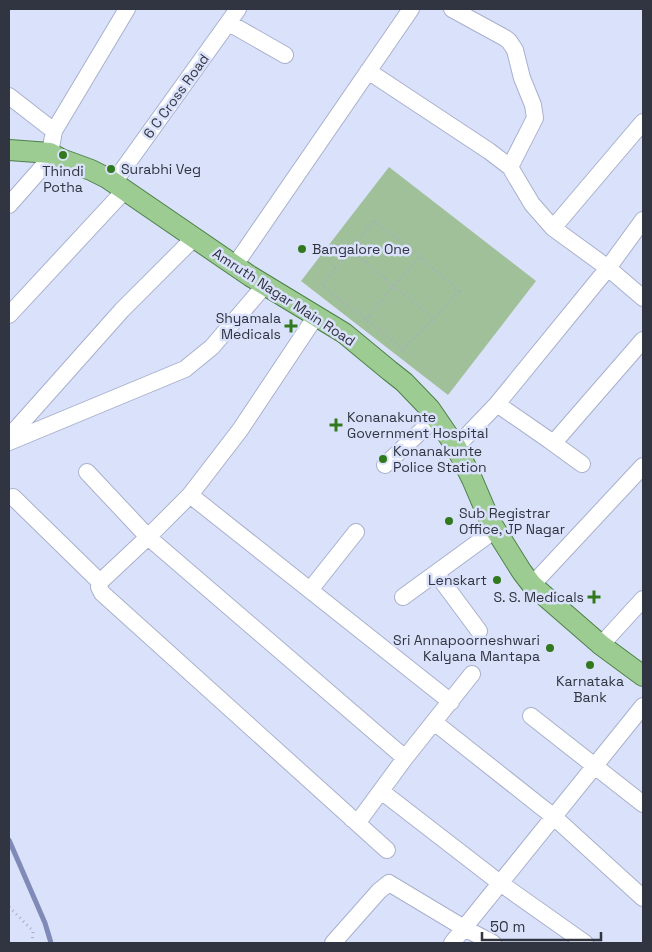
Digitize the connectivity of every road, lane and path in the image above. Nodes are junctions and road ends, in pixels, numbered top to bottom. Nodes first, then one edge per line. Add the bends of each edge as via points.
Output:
1 (127, 9) edge
2 (238, 9) edge
3 (412, 9) edge
4 (452, 9) edge
5 (229, 23) junction
6 (285, 55) dead end
7 (368, 71) junction
8 (9, 96) edge
9 (643, 122) edge
10 (54, 131) junction
11 (9, 150) edge
12 (52, 158) junction
13 (9, 159) edge
14 (510, 167) junction
15 (120, 186) junction
16 (9, 205) edge
17 (643, 220) edge
18 (553, 228) junction
19 (194, 238) junction
20 (351, 249) junction
21 (420, 257) junction
22 (235, 265) junction
23 (608, 268) junction
24 (265, 285) junction
25 (393, 286) junction
26 (643, 298) edge
27 (9, 315) edge
28 (316, 316) junction
29 (434, 319) junction
30 (366, 320) junction
31 (643, 340) edge
32 (497, 404) junction
33 (436, 417) junction
34 (9, 437) edge
35 (548, 440) junction
36 (9, 442) edge
37 (456, 446) junction
38 (582, 464) dead end
39 (385, 465) dead end
40 (643, 466) edge
41 (87, 472) dead end
42 (190, 495) junction
43 (13, 497) dead end
44 (495, 530) junction
45 (356, 532) dead end
46 (148, 537) junction
47 (436, 573) junction
48 (100, 582) junction
49 (532, 585) junction
50 (310, 590) junction
51 (403, 597) dead end
52 (643, 599) edge
53 (479, 631) dead end
54 (600, 645) junction
55 (472, 674) dead end
56 (643, 676) edge
57 (451, 702) junction
58 (643, 706) edge
59 (531, 716) dead end
60 (434, 722) junction
61 (405, 758) junction
62 (594, 767) junction
63 (381, 790) junction
64 (643, 804) edge
65 (554, 817) junction
66 (352, 819) junction
67 (387, 850) dead end
68 (500, 884) junction
69 (643, 898) edge
70 (9, 908) edge
71 (464, 928) junction
72 (32, 943) edge
73 (333, 943) edge
74 (452, 943) edge
75 (493, 943) edge
76 (584, 943) edge

1 - 10 street
2 - 5 street, 6 C Cross Road
3 - 7 street
4 - 14 street via 505,38 515,50 536,118
5 - 6 street
5 - 15 street, 6 C Cross Road
7 - 14 street
7 - 22 street
8 - 10 street
9 - 18 street
10 - 12 street
11 - 12 main road, Amruth Nagar Main Road
12 - 13 main road, Amruth Nagar Main Road
12 - 15 main road, Amruth Nagar Main Road via 91,170
12 - 16 street
14 - 18 street via 532,204
15 - 19 main road, Amruth Nagar Main Road
15 - 27 street, 6 C Cross Road
17 - 23 street
18 - 23 street
19 - 22 main road, Amruth Nagar Main Road
19 - 34 street via 122,310
20 - 21 path via 374,221
20 - 25 path
20 - 30 path via 322,285
21 - 25 path
21 - 29 path via 459,291
22 - 24 main road, Amruth Nagar Main Road
23 - 26 street
23 - 32 street
24 - 28 main road, Amruth Nagar Main Road
24 - 36 street via 212,347 185,368
25 - 29 path
25 - 30 path
28 - 33 main road, Amruth Nagar Main Road via 344,333 404,382
28 - 42 street via 240,430
29 - 30 path via 403,349
31 - 35 street via 557,439
32 - 35 street
32 - 37 street
33 - 37 main road, Amruth Nagar Main Road
33 - 39 street
35 - 38 street
37 - 44 main road, Amruth Nagar Main Road
40 - 49 street
41 - 46 street
42 - 46 street
42 - 50 street
43 - 48 street
44 - 47 street
44 - 49 main road, Amruth Nagar Main Road
45 - 50 street
46 - 48 street
46 - 61 street
47 - 51 street
47 - 53 street
48 - 66 street via 98,587 102,593
49 - 54 main road, Amruth Nagar Main Road
50 - 57 street
52 - 54 street
54 - 56 main road, Amruth Nagar Main Road
55 - 57 street
57 - 60 street
58 - 62 street
59 - 62 street
60 - 61 street
60 - 65 street
61 - 63 street
62 - 64 street
62 - 65 street
63 - 66 street via 358,820
63 - 68 street
65 - 68 street
65 - 69 street
66 - 67 street
68 - 71 street
68 - 76 street
70 - 72 path via 34,931
71 - 73 street via 390,883
71 - 74 street
71 - 75 street

